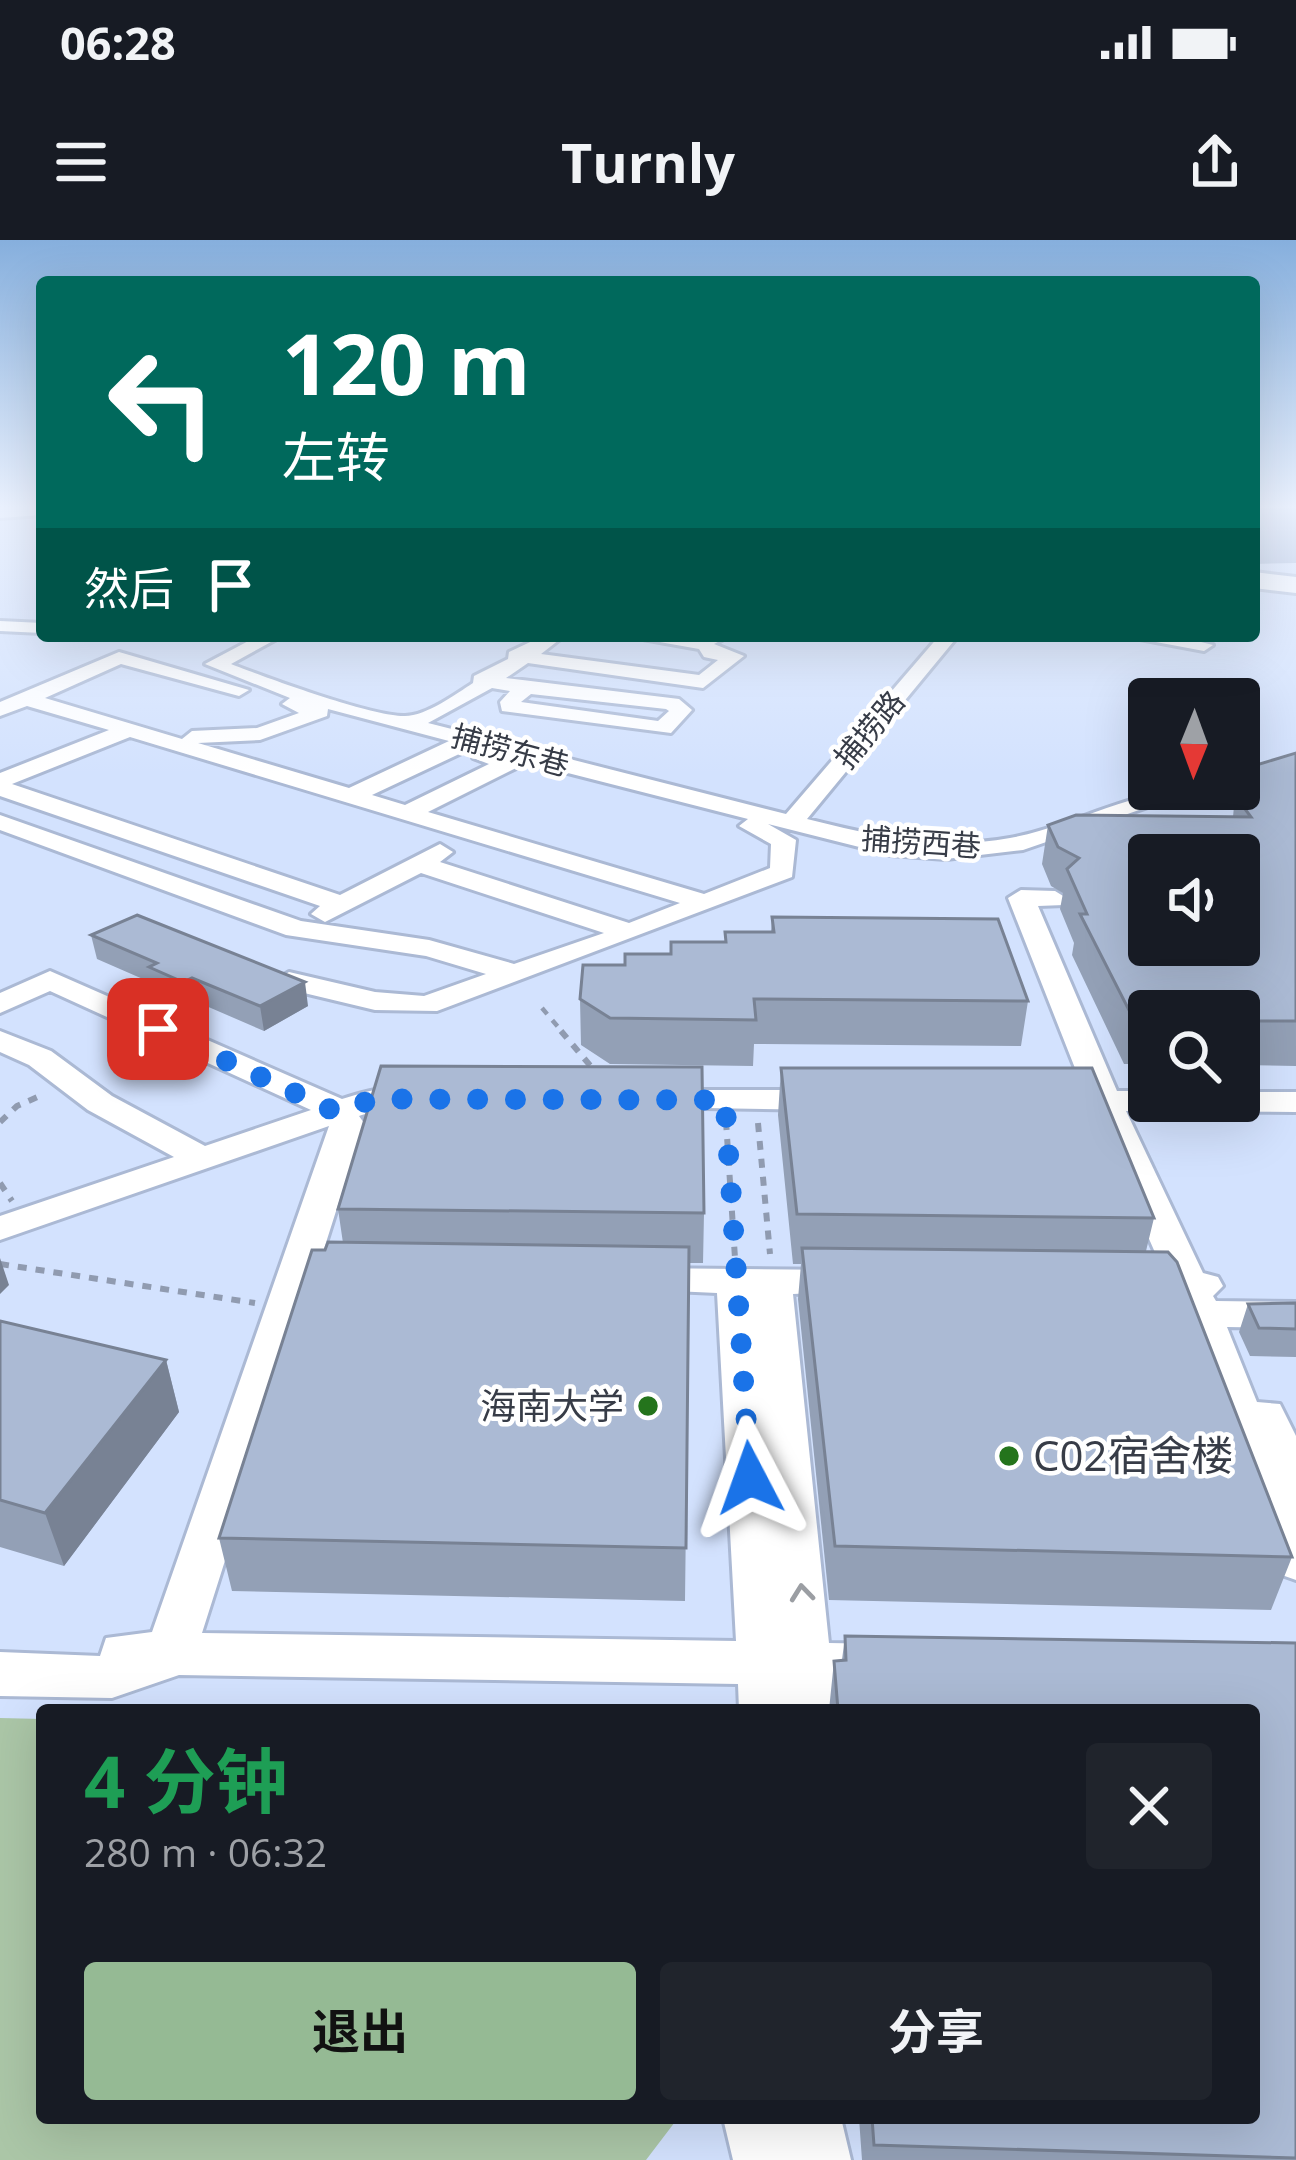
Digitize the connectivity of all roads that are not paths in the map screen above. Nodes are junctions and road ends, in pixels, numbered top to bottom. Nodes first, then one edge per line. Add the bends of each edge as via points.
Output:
1 (0, 626) edge
2 (36, 628) edge
3 (261, 642) edge
4 (542, 642) edge
5 (712, 642) edge
6 (944, 642) edge
7 (1180, 642) edge
8 (1204, 645) dead end
9 (0, 648) edge
10 (23, 649) dead end
11 (520, 657) junction
12 (66, 678) junction
13 (0, 680) edge
14 (484, 681) junction
15 (526, 687) junction
16 (24, 698) junction
17 (326, 707) junction
18 (509, 707) junction
19 (0, 710) edge
20 (376, 714) junction
21 (405, 722) junction
22 (126, 731) junction
23 (172, 741) junction
24 (464, 743) junction
25 (254, 766) junction
26 (492, 771) junction
27 (621, 781) junction
28 (0, 784) edge
29 (549, 787) dead end
30 (352, 795) junction
31 (1128, 807) edge
32 (409, 812) junction
33 (0, 822) edge
34 (475, 833) junction
35 (788, 835) junction
36 (420, 864) junction
37 (1035, 898) dead end
38 (703, 902) junction
39 (343, 905) junction
40 (296, 928) junction
41 (631, 932) junction
42 (512, 973) junction
43 (290, 981) edge
44 (0, 1004) edge
45 (0, 1040) edge
46 (443, 1095) edge
47 (623, 1095) edge
48 (1116, 1095) edge
49 (1260, 1095) edge
50 (848, 1096) edge
51 (1034, 1096) edge
52 (1296, 1098) edge
53 (319, 1108) junction
54 (198, 1155) junction
55 (0, 1225) edge
56 (346, 1276) edge
57 (598, 1279) edge
58 (754, 1281) junction
59 (888, 1282) edge
60 (1097, 1285) edge
61 (285, 1291) junction
62 (1207, 1308) junction
63 (1296, 1315) edge
64 (1296, 1325) edge
65 (1296, 1485) edge
66 (1296, 1561) edge
67 (155, 1646) junction
68 (0, 1652) edge
69 (927, 1657) edge
70 (786, 1673) edge
71 (0, 1674) edge
72 (757, 2124) edge
73 (809, 2124) edge
74 (766, 2160) edge
75 (818, 2160) edge

1 - 2 street
3 - 17 street, 捕捞东巷 via 215,664
4 - 11 street
5 - 11 street via 711,653 734,656 703,682
6 - 35 street, 捕捞路
7 - 8 street
9 - 10 street
11 - 14 street
12 - 13 street
12 - 16 street
12 - 17 street via 118,658
14 - 15 street
14 - 21 street
15 - 18 street
15 - 18 street via 682,710 663,728
16 - 19 street
16 - 22 street
17 - 20 street, 捕捞东巷
17 - 23 street via 260,734
18 - 27 street via 514,733 637,772
20 - 21 street, 捕捞东巷
20 - 25 street
21 - 24 street, 捕捞东巷
22 - 23 street
22 - 28 street
23 - 25 street
24 - 26 street via 508,763
24 - 27 street, 捕捞东巷
24 - 30 street
25 - 30 street
26 - 29 street
26 - 32 street
27 - 35 street, 捕捞东巷 via 716,805 706,812
28 - 39 street
30 - 32 street
31 - 35 street, 捕捞西巷 via 993,849 845,838 844,847
32 - 34 street
33 - 40 street
34 - 36 street
34 - 38 street
35 - 38 street, 捕捞路 via 783,872
36 - 39 street
36 - 41 street
37 - 48 street
38 - 41 street
39 - 40 street
40 - 42 street via 429,948
41 - 42 street
42 - 43 street via 426,1004
44 - 53 street via 50,980
45 - 54 street
46 - 53 street
47 - 50 street
48 - 51 street
48 - 52 street
48 - 62 street
49 - 52 street
53 - 54 street
53 - 61 street via 347,1123
54 - 55 street
56 - 61 street
57 - 58 street
58 - 59 street
58 - 70 street
60 - 62 street
61 - 67 street
62 - 63 street
62 - 64 street
62 - 65 street
62 - 66 street
67 - 68 street
67 - 70 street
67 - 71 street via 127,1675
69 - 70 street
72 - 74 street
73 - 75 street

